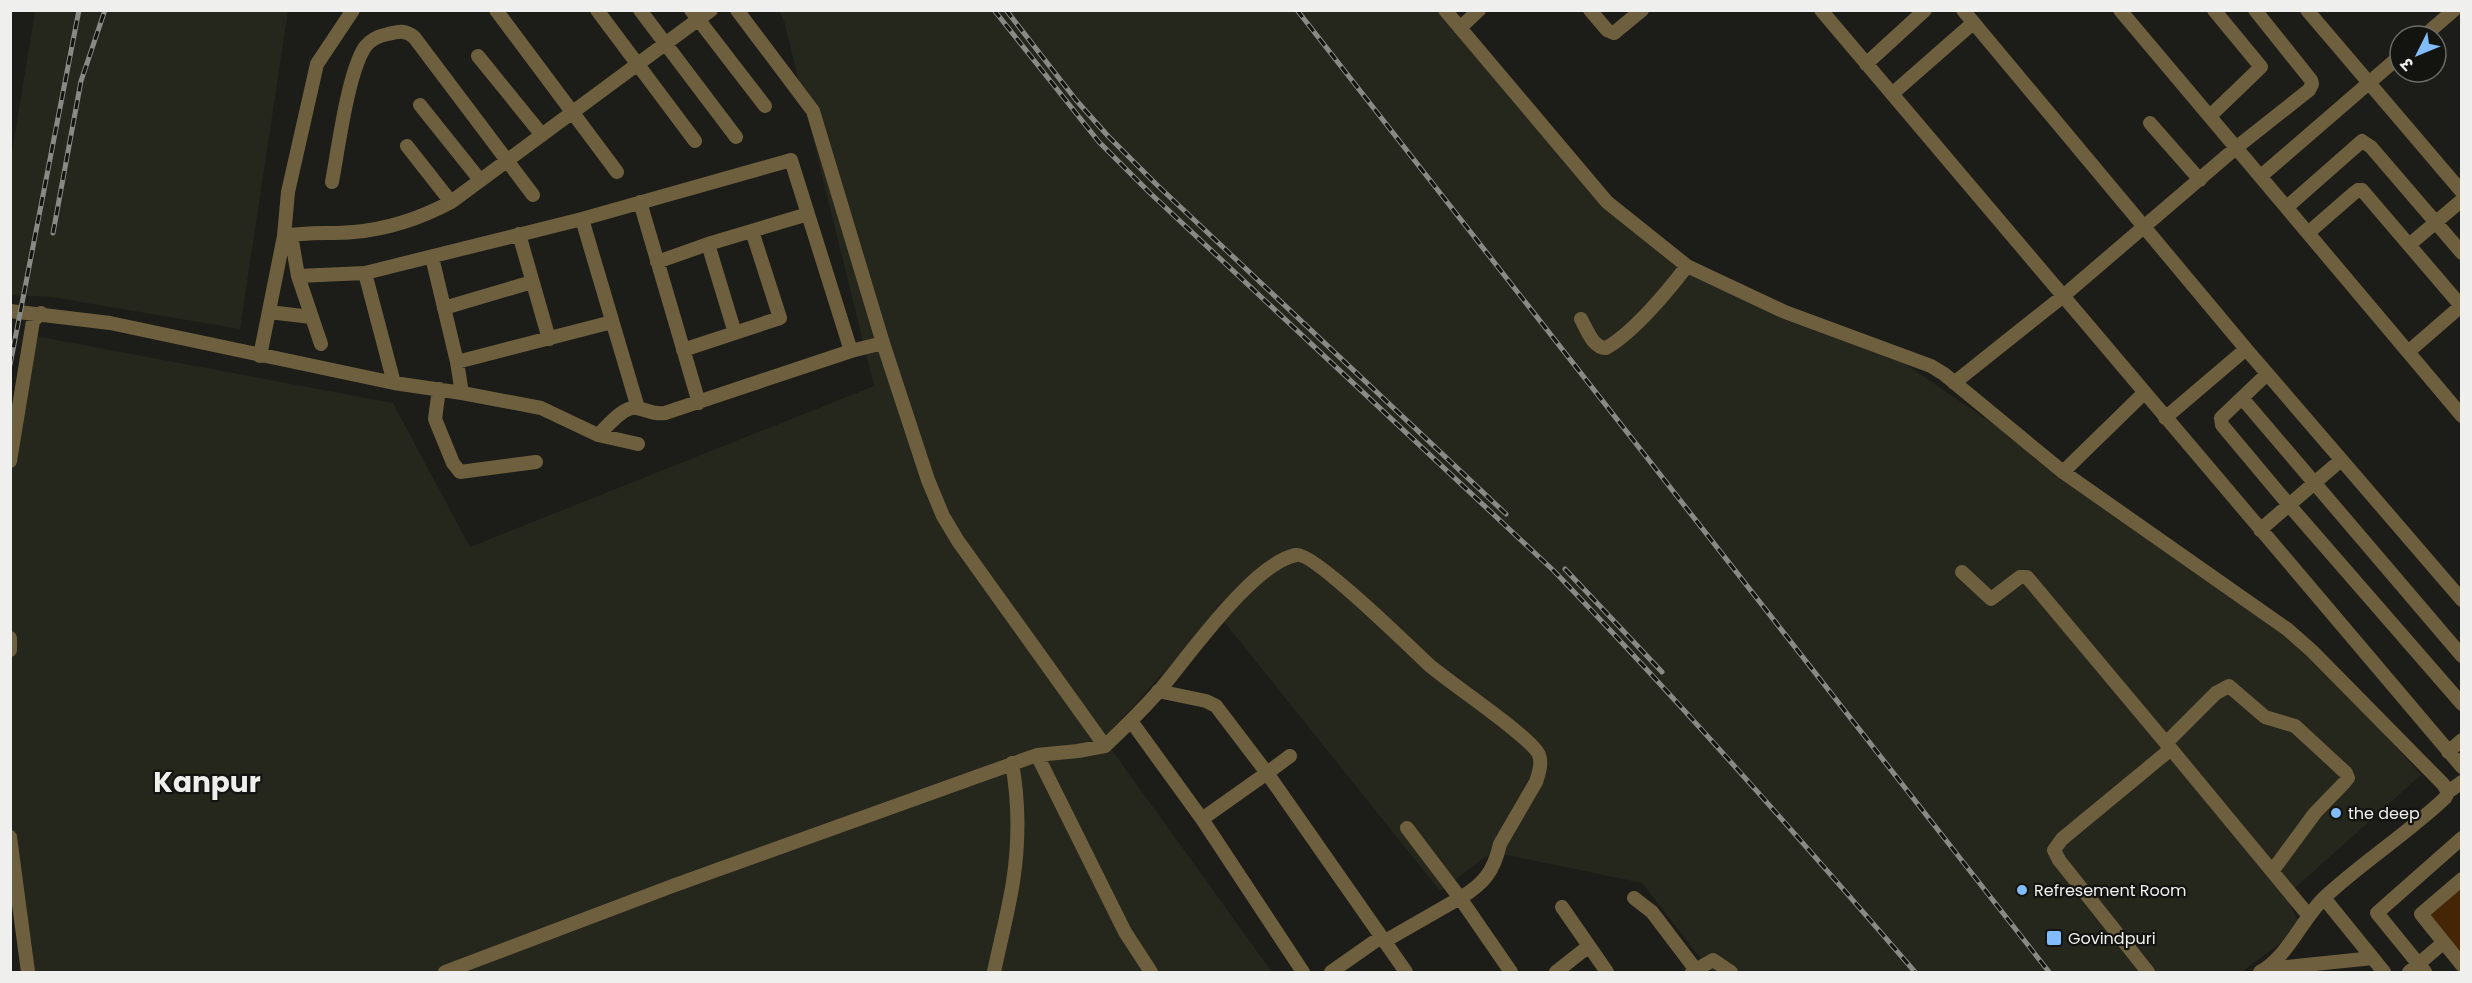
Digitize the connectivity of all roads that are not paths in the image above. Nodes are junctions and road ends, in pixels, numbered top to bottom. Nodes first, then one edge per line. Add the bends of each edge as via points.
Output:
1 (353, 10) edge
2 (597, 10) edge
3 (640, 10) edge
4 (711, 10) edge
5 (737, 10) edge
6 (1445, 10) edge
7 (1479, 10) edge
8 (1590, 10) edge
9 (1642, 10) edge
10 (1821, 10) edge
11 (1925, 10) edge
12 (1963, 10) edge
13 (2214, 10) edge
14 (2255, 10) edge
15 (2307, 10) edge
16 (2454, 10) edge
17 (502, 13) edge
18 (2129, 14) edge
19 (695, 15) edge
20 (1973, 23) junction
21 (2438, 24) edge
22 (1460, 28) junction
23 (666, 45) junction
24 (478, 56) dead end
25 (1866, 64) junction
26 (637, 66) junction
27 (2388, 66) edge
28 (2370, 82) junction
29 (1892, 94) junction
30 (420, 105) dead end
31 (765, 106) dead end
32 (572, 113) junction
33 (2210, 116) junction
34 (2150, 123) dead end
35 (542, 135) junction
36 (736, 137) dead end
37 (695, 141) dead end
38 (407, 146) dead end
39 (2237, 147) junction
40 (508, 160) junction
41 (617, 172) dead end
42 (2261, 176) junction
43 (480, 180) junction
44 (2200, 180) junction
45 (332, 182) dead end
46 (2462, 192) edge
47 (533, 195) dead end
48 (2462, 200) edge
49 (451, 202) junction
50 (639, 202) junction
51 (2287, 207) junction
52 (808, 214) junction
53 (582, 219) junction
54 (2436, 222) junction
55 (2144, 227) junction
56 (752, 231) junction
57 (2308, 233) junction
58 (519, 234) junction
59 (287, 236) junction
60 (708, 244) junction
61 (2409, 245) junction
62 (2462, 253) edge
63 (432, 257) junction
64 (657, 262) junction
65 (1687, 266) junction
66 (365, 273) junction
67 (298, 276) junction
68 (532, 282) junction
69 (2062, 297) junction
70 (2461, 306) edge
71 (444, 308) junction
72 (10, 310) edge
73 (269, 312) junction
74 (41, 313) junction
75 (311, 317) junction
76 (1581, 319) dead end
77 (612, 322) junction
78 (735, 333) junction
79 (549, 339) junction
80 (883, 343) junction
81 (321, 344) dead end
82 (2246, 349) junction
83 (683, 350) junction
84 (851, 351) junction
85 (2408, 352) junction
86 (260, 356) junction
87 (457, 362) junction
88 (2267, 374) junction
89 (394, 383) junction
90 (1954, 383) junction
91 (439, 389) junction
92 (462, 393) junction
93 (2144, 393) junction
94 (2242, 398) junction
95 (699, 403) junction
96 (2459, 407) edge
97 (638, 408) junction
98 (2165, 418) junction
99 (598, 435) junction
100 (638, 444) dead end
101 (2341, 459) junction
102 (10, 461) edge
103 (536, 462) dead end
104 (2063, 472) junction
105 (2315, 483) junction
106 (2289, 505) junction
107 (2259, 530) junction
108 (1962, 573) dead end
109 (2462, 600) edge
110 (10, 638) edge
111 (10, 650) edge
112 (2462, 656) edge
113 (1158, 691) junction
114 (2462, 704) edge
115 (1131, 721) junction
116 (2462, 740) edge
117 (1105, 746) junction
118 (2169, 746) junction
119 (2448, 752) junction
120 (1037, 755) junction
121 (1290, 756) dead end
122 (1012, 763) junction
123 (2462, 767) edge
124 (1267, 773) junction
125 (2462, 782) edge
126 (2448, 792) junction
127 (1202, 819) junction
128 (1407, 828) dead end
129 (10, 837) edge
130 (2462, 838) edge
131 (2273, 870) junction
132 (2462, 879) edge
133 (1460, 898) junction
134 (1634, 898) dead end
135 (2324, 898) junction
136 (1562, 907) dead end
137 (2309, 916) junction
138 (1383, 939) junction
139 (2444, 943) junction
140 (1589, 946) junction
141 (2373, 958) junction
142 (2462, 965) edge
143 (1702, 969) edge
144 (2418, 970) edge
145 (2263, 971) edge
146 (28, 972) edge
147 (445, 972) edge
148 (994, 972) edge
149 (1151, 972) edge
150 (1303, 972) edge
151 (1331, 972) edge
152 (1406, 972) edge
153 (1511, 972) edge
154 (1556, 972) edge
155 (1607, 972) edge
156 (1731, 972) edge
157 (2148, 972) edge
158 (2384, 972) edge

1 - 59 street via 317,64 288,192
2 - 26 street
3 - 23 street
4 - 19 street
5 - 80 street via 813,111
6 - 22 street
7 - 22 street
8 - 9 street via 1614,33
10 - 25 street
11 - 25 street
12 - 20 street
13 - 33 street via 2261,67
14 - 39 street via 2312,84 2306,93
15 - 28 street
16 - 21 street
17 - 32 street
18 - 33 street
19 - 23 street
19 - 31 street
20 - 29 street
20 - 55 street
22 - 65 street via 1607,201
23 - 26 street
23 - 36 street
24 - 35 street
25 - 29 street
26 - 32 street
26 - 37 street
27 - 28 street
28 - 42 street
28 - 46 street
29 - 69 street
30 - 43 street
32 - 35 street
32 - 41 street
33 - 39 street
34 - 44 street
35 - 40 street
38 - 49 street
39 - 42 street
39 - 44 street
40 - 43 street
40 - 45 street via 414,37 402,31 370,41 359,59
40 - 47 street
42 - 51 street
43 - 49 street
44 - 55 street
48 - 54 street
49 - 59 street via 414,220 368,229
50 - 52 street via 791,160
50 - 53 street
50 - 64 street
51 - 54 street via 2362,141
51 - 57 street
52 - 56 street
52 - 84 street
53 - 58 street
53 - 77 street
54 - 61 street
54 - 62 street
55 - 69 street
55 - 82 street
56 - 60 street
56 - 78 street via 780,318
57 - 61 street via 2358,190 2367,194
57 - 85 street
58 - 63 street
58 - 68 street
59 - 67 street
59 - 73 street
60 - 64 street
60 - 78 street
61 - 70 street
63 - 66 street
63 - 71 street
64 - 83 street
65 - 76 street via 1634,325 1606,348 1594,343
65 - 90 street via 1785,312 1930,366
66 - 67 street
66 - 89 street
67 - 75 street
68 - 71 street
68 - 79 street
69 - 90 street
69 - 93 street
70 - 85 street
71 - 87 street
72 - 74 street
73 - 75 street
73 - 86 street
74 - 86 street via 110,323
74 - 102 street via 33,321
75 - 81 street
77 - 79 street
77 - 97 street
78 - 83 street
79 - 87 street
80 - 84 street
80 - 117 street via 943,516
82 - 88 street
82 - 98 street
83 - 95 street
84 - 95 street
85 - 96 street
86 - 89 street
87 - 92 street
88 - 94 street
88 - 101 street
89 - 91 street
90 - 104 street
91 - 92 street
91 - 103 street via 435,419 460,472
92 - 99 street via 542,408
93 - 98 street
93 - 104 street
94 - 105 street
94 - 106 street via 2222,418 2222,425
95 - 97 street via 656,414
97 - 99 street via 625,411
98 - 107 street
99 - 100 street
101 - 105 street
101 - 109 street
104 - 126 street via 2294,635
105 - 106 street
105 - 112 street
106 - 107 street
106 - 114 street
107 - 119 street
108 - 118 street via 1991,598 2020,577 2027,577
110 - 111 street
113 - 115 street
113 - 124 street via 1216,706
113 - 133 street via 1212,625 1255,581 1287,558 1309,558 1454,686 1527,739 1539,754 1536,782 1500,844 1489,873 1479,886
115 - 117 street
115 - 127 street
116 - 119 street
117 - 120 street
118 - 131 street
118 - 131 street via 2216,693 2229,686 2265,717 2295,726 2346,773 2347,780
118 - 157 street via 2054,849
119 - 123 street
120 - 122 street
120 - 149 street via 1125,932
121 - 124 street
122 - 147 street
122 - 148 street via 1017,825 1013,881
124 - 127 street
124 - 138 street
125 - 126 street
126 - 135 street via 2442,802
127 - 150 street
128 - 133 street
129 - 146 street
130 - 144 street via 2377,913
131 - 137 street
132 - 139 street via 2421,914
133 - 138 street
133 - 153 street
134 - 143 street via 1652,912
135 - 137 street
135 - 141 street
136 - 140 street
137 - 145 street
138 - 151 street
138 - 152 street
139 - 142 street
139 - 144 street
140 - 154 street
140 - 155 street
141 - 145 street
141 - 158 street
143 - 156 street via 1713,960

